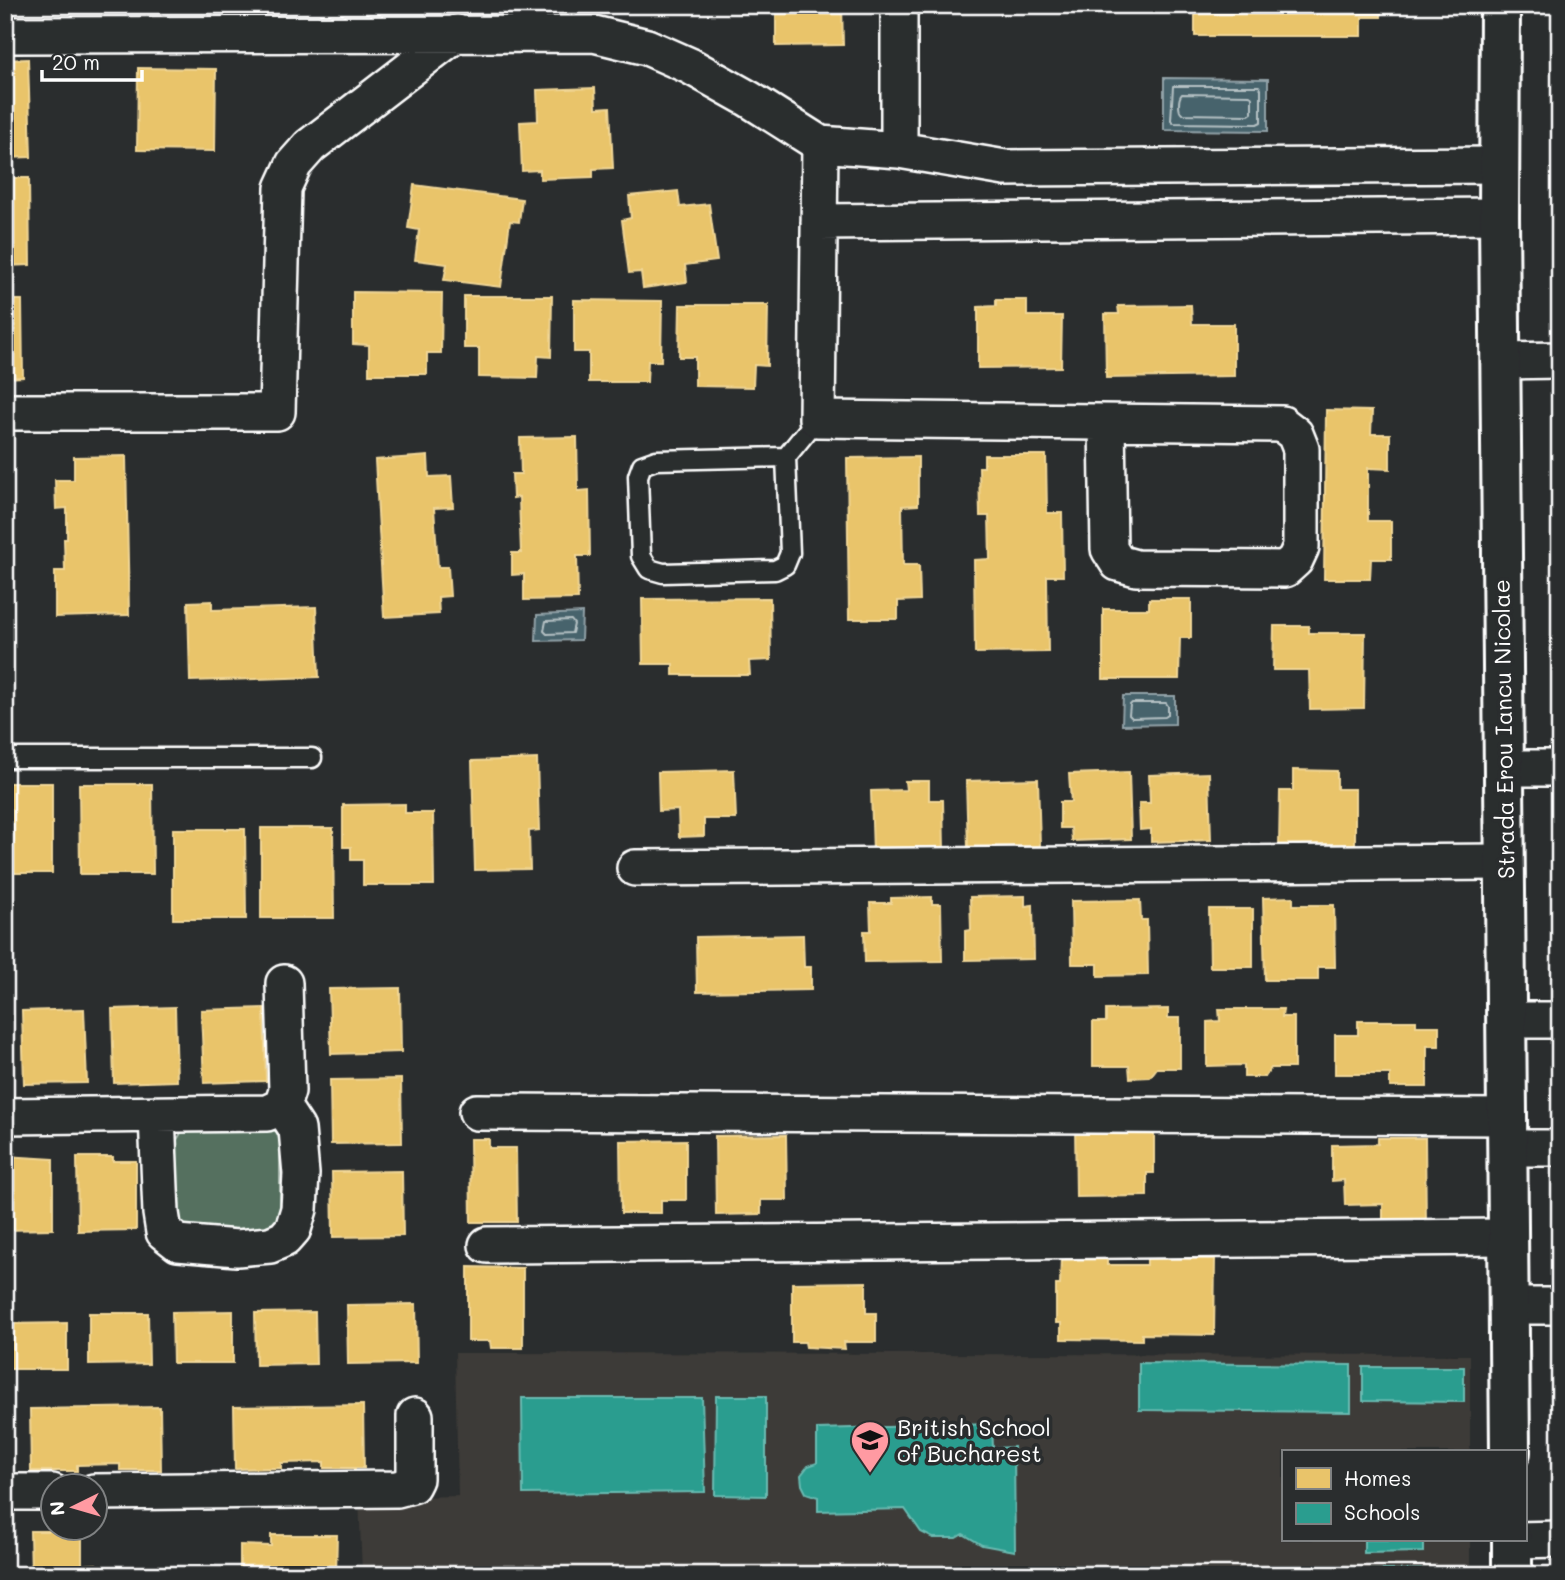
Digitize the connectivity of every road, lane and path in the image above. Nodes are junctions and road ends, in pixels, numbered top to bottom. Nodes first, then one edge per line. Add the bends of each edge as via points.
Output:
1 (899, 5) edge
2 (1500, 5) edge
3 (593, 19) edge
4 (250, 20) edge
5 (457, 33) junction
6 (5, 35) edge
7 (820, 144) junction
8 (900, 150) junction
9 (1499, 165) junction
10 (1499, 216) junction
11 (819, 222) junction
12 (1560, 360) edge
13 (1500, 361) junction
14 (5, 412) edge
15 (817, 419) junction
16 (1107, 423) junction
17 (786, 457) junction
18 (5, 758) edge
19 (312, 758) dead end
20 (1503, 768) junction
21 (1560, 768) edge
22 (1504, 862) junction
23 (635, 868) dead end
24 (284, 983) dead end
25 (1506, 1020) junction
26 (1560, 1020) edge
27 (282, 1106) junction
28 (477, 1112) dead end
29 (157, 1115) junction
30 (5, 1116) edge
31 (1508, 1132) junction
32 (1560, 1147) edge
33 (1508, 1237) junction
34 (487, 1245) dead end
35 (1509, 1306) junction
36 (1560, 1306) edge
37 (415, 1416) dead end
38 (1510, 1450) edge
39 (5, 1492) edge
40 (38, 1492) edge
41 (108, 1492) edge
42 (1560, 1539) edge
43 (1526, 1540) edge
44 (1511, 1542) edge
45 (1512, 1575) edge

1 - 8 street
2 - 9 street, Strada Erou Iancu Nicolae
3 - 5 street
3 - 7 street via 690,66
4 - 5 street
4 - 6 street
5 - 14 street via 342,119 294,164 283,188 277,412
7 - 8 street
7 - 11 street
8 - 9 street via 1005,168
9 - 10 street, Strada Erou Iancu Nicolae
10 - 11 street
10 - 13 street, Strada Erou Iancu Nicolae
11 - 15 street
12 - 13 street
13 - 20 street, Strada Erou Iancu Nicolae
15 - 16 street
15 - 17 lane
16 - 16 street via 1282,424 1295,434 1301,449 1301,547 1295,560 1285,569 1136,568 1118,563 1109,549
17 - 17 lane via 656,460 642,465 638,476 642,556 649,569 663,573 775,570 785,565 790,553
18 - 19 lane
20 - 21 street
20 - 22 street, Strada Erou Iancu Nicolae
22 - 23 street
22 - 25 street, Strada Erou Iancu Nicolae
24 - 27 street via 287,1091
25 - 26 street
25 - 31 street, Strada Erou Iancu Nicolae
27 - 29 street via 267,1113
27 - 29 street via 297,1129 298,1140 299,1209 293,1229 270,1245 237,1248 178,1243 164,1232
28 - 31 street
29 - 30 street
31 - 32 street
31 - 33 street, Strada Erou Iancu Nicolae
33 - 34 street
33 - 35 street, Strada Erou Iancu Nicolae
35 - 36 street
35 - 38 street, Strada Erou Iancu Nicolae
37 - 41 street via 415,1479 412,1485 397,1489
39 - 40 street
42 - 43 street
44 - 45 street

